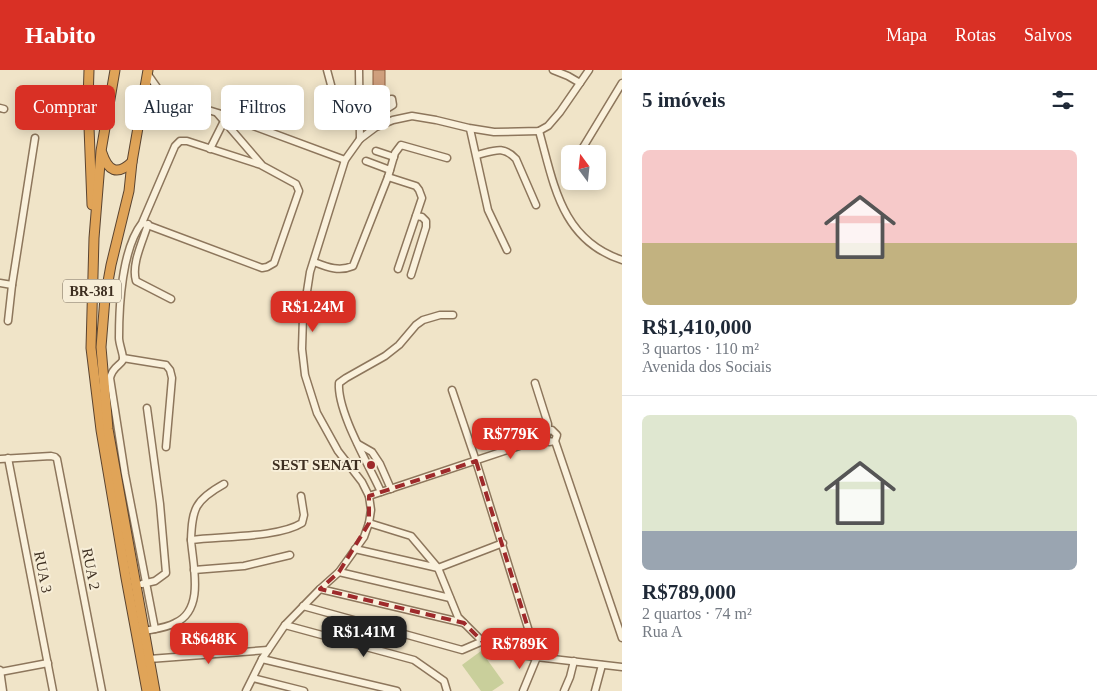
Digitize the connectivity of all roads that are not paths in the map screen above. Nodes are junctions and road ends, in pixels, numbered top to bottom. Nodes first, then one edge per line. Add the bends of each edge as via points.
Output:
1 (90, 70) edge
2 (115, 70) edge
3 (327, 70) edge
4 (360, 70) edge
5 (553, 70) edge
6 (589, 70) edge
7 (148, 72) edge
8 (622, 83) edge
9 (580, 84) junction
10 (145, 85) edge
11 (156, 85) edge
12 (331, 85) edge
13 (360, 85) edge
14 (211, 111) edge
15 (218, 113) junction
16 (221, 117) edge
17 (221, 127) edge
18 (470, 129) junction
19 (137, 130) edge
20 (232, 130) edge
21 (361, 130) edge
22 (538, 131) junction
23 (35, 138) dead end
24 (360, 139) junction
25 (584, 145) edge
26 (210, 149) junction
27 (102, 151) junction
28 (376, 151) dead end
29 (477, 155) junction
30 (394, 157) junction
31 (447, 158) dead end
32 (345, 160) junction
33 (366, 161) dead end
34 (132, 162) junction
35 (261, 165) junction
36 (389, 173) junction
37 (536, 205) dead end
38 (416, 216) junction
39 (145, 224) junction
40 (94, 238) junction
41 (507, 250) dead end
42 (622, 260) edge
43 (314, 262) junction
44 (398, 269) dead end
45 (411, 275) dead end
46 (0, 283) edge
47 (12, 285) junction
48 (171, 299) dead end
49 (453, 315) dead end
50 (8, 322) dead end
51 (124, 358) junction
52 (535, 383) dead end
53 (452, 390) dead end
54 (147, 408) dead end
55 (550, 437) junction
56 (356, 443) junction
57 (166, 447) dead end
58 (0, 458) edge
59 (8, 458) junction
60 (476, 460) junction
61 (224, 484) dead end
62 (391, 489) junction
63 (381, 492) junction
64 (301, 496) dead end
65 (369, 496) junction
66 (369, 523) junction
67 (191, 540) junction
68 (502, 543) junction
69 (355, 549) junction
70 (290, 555) dead end
71 (438, 568) junction
72 (194, 570) junction
73 (339, 572) junction
74 (140, 584) junction
75 (320, 589) junction
76 (450, 598) junction
77 (304, 606) junction
78 (464, 623) junction
79 (285, 625) junction
80 (155, 629) junction
81 (144, 631) junction
82 (622, 638) edge
83 (483, 641) junction
84 (268, 650) junction
85 (537, 657) junction
86 (149, 659) junction
87 (262, 659) junction
88 (574, 661) junction
89 (48, 663) junction
90 (602, 665) junction
91 (622, 667) edge
92 (0, 671) edge
93 (252, 678) junction
94 (3, 691) edge
95 (52, 691) edge
96 (102, 691) edge
97 (147, 691) edge
98 (155, 691) edge
99 (246, 691) edge
100 (304, 691) edge
101 (397, 691) edge
102 (447, 691) edge
103 (523, 691) edge
104 (564, 691) edge
105 (595, 691) edge

1 - 40 highway via 88,101
2 - 27 highway, BR-381
3 - 12 street
4 - 13 street
5 - 9 street
6 - 9 street
7 - 10 highway, BR-381
7 - 11 street
8 - 25 street
9 - 22 street via 548,126
14 - 15 street
15 - 16 street
15 - 32 street
17 - 26 street
18 - 22 street
18 - 24 street via 412,116 376,127
18 - 29 street
19 - 34 highway, BR-381
20 - 35 street
21 - 24 street
22 - 42 street via 566,216 577,232 593,246
23 - 47 street
24 - 32 street
26 - 35 street
26 - 39 street via 187,141 180,141 175,146
27 - 34 highway via 110,168 124,168
27 - 40 highway, BR-381
28 - 30 street
29 - 37 street via 502,150 511,154
29 - 41 street via 488,210
30 - 31 street via 401,145
30 - 36 street
32 - 43 street
33 - 36 street
34 - 74 highway, BR-381 via 129,191 111,265 101,347 108,429
35 - 39 street via 296,184 299,192 274,263 267,267 262,268
36 - 38 street via 419,190 422,198
36 - 43 street via 353,266 344,270
38 - 44 street
38 - 45 street via 426,221 426,227
39 - 48 street via 135,266 136,281
39 - 51 street via 136,231 120,301 119,341
40 - 97 highway, BR-381 via 93,373
43 - 65 street via 302,317 305,375 317,413
46 - 47 street
47 - 50 street
49 - 56 street via 423,320 400,345 339,384
51 - 57 street via 166,365 170,370
51 - 74 street via 112,370 110,378
52 - 55 street
53 - 60 street
54 - 74 street via 166,573 155,581
55 - 60 street
55 - 82 street
56 - 62 street via 372,452
56 - 63 street
58 - 59 street
59 - 89 street, RUA 3
59 - 96 street, RUA 2 via 51,456 57,459
60 - 62 street
60 - 68 street
61 - 67 street via 207,493 196,506
62 - 63 street
63 - 65 street
64 - 67 street via 304,515 302,523 297,526 266,534
65 - 66 street
66 - 69 street
66 - 71 street via 411,536
67 - 72 street
68 - 71 street
68 - 85 street
69 - 71 street
69 - 73 street
70 - 72 street via 244,566
71 - 76 street
72 - 80 street via 196,594 188,614 176,623
73 - 75 street
73 - 76 street
74 - 80 street
74 - 81 highway, BR-381
75 - 77 street
75 - 78 street
76 - 78 street
77 - 79 street
77 - 83 street via 462,650
78 - 83 street
79 - 84 street
79 - 102 street via 414,660 444,681
80 - 81 street
81 - 86 highway, BR-381
83 - 85 street via 493,652
84 - 86 street
84 - 87 street
85 - 88 street
85 - 103 street
86 - 98 highway, BR-381
87 - 93 street
87 - 101 street
88 - 90 street
88 - 104 street
89 - 92 street
89 - 95 street, RUA 3
90 - 91 street
90 - 105 street
92 - 94 street
93 - 99 street
93 - 100 street

